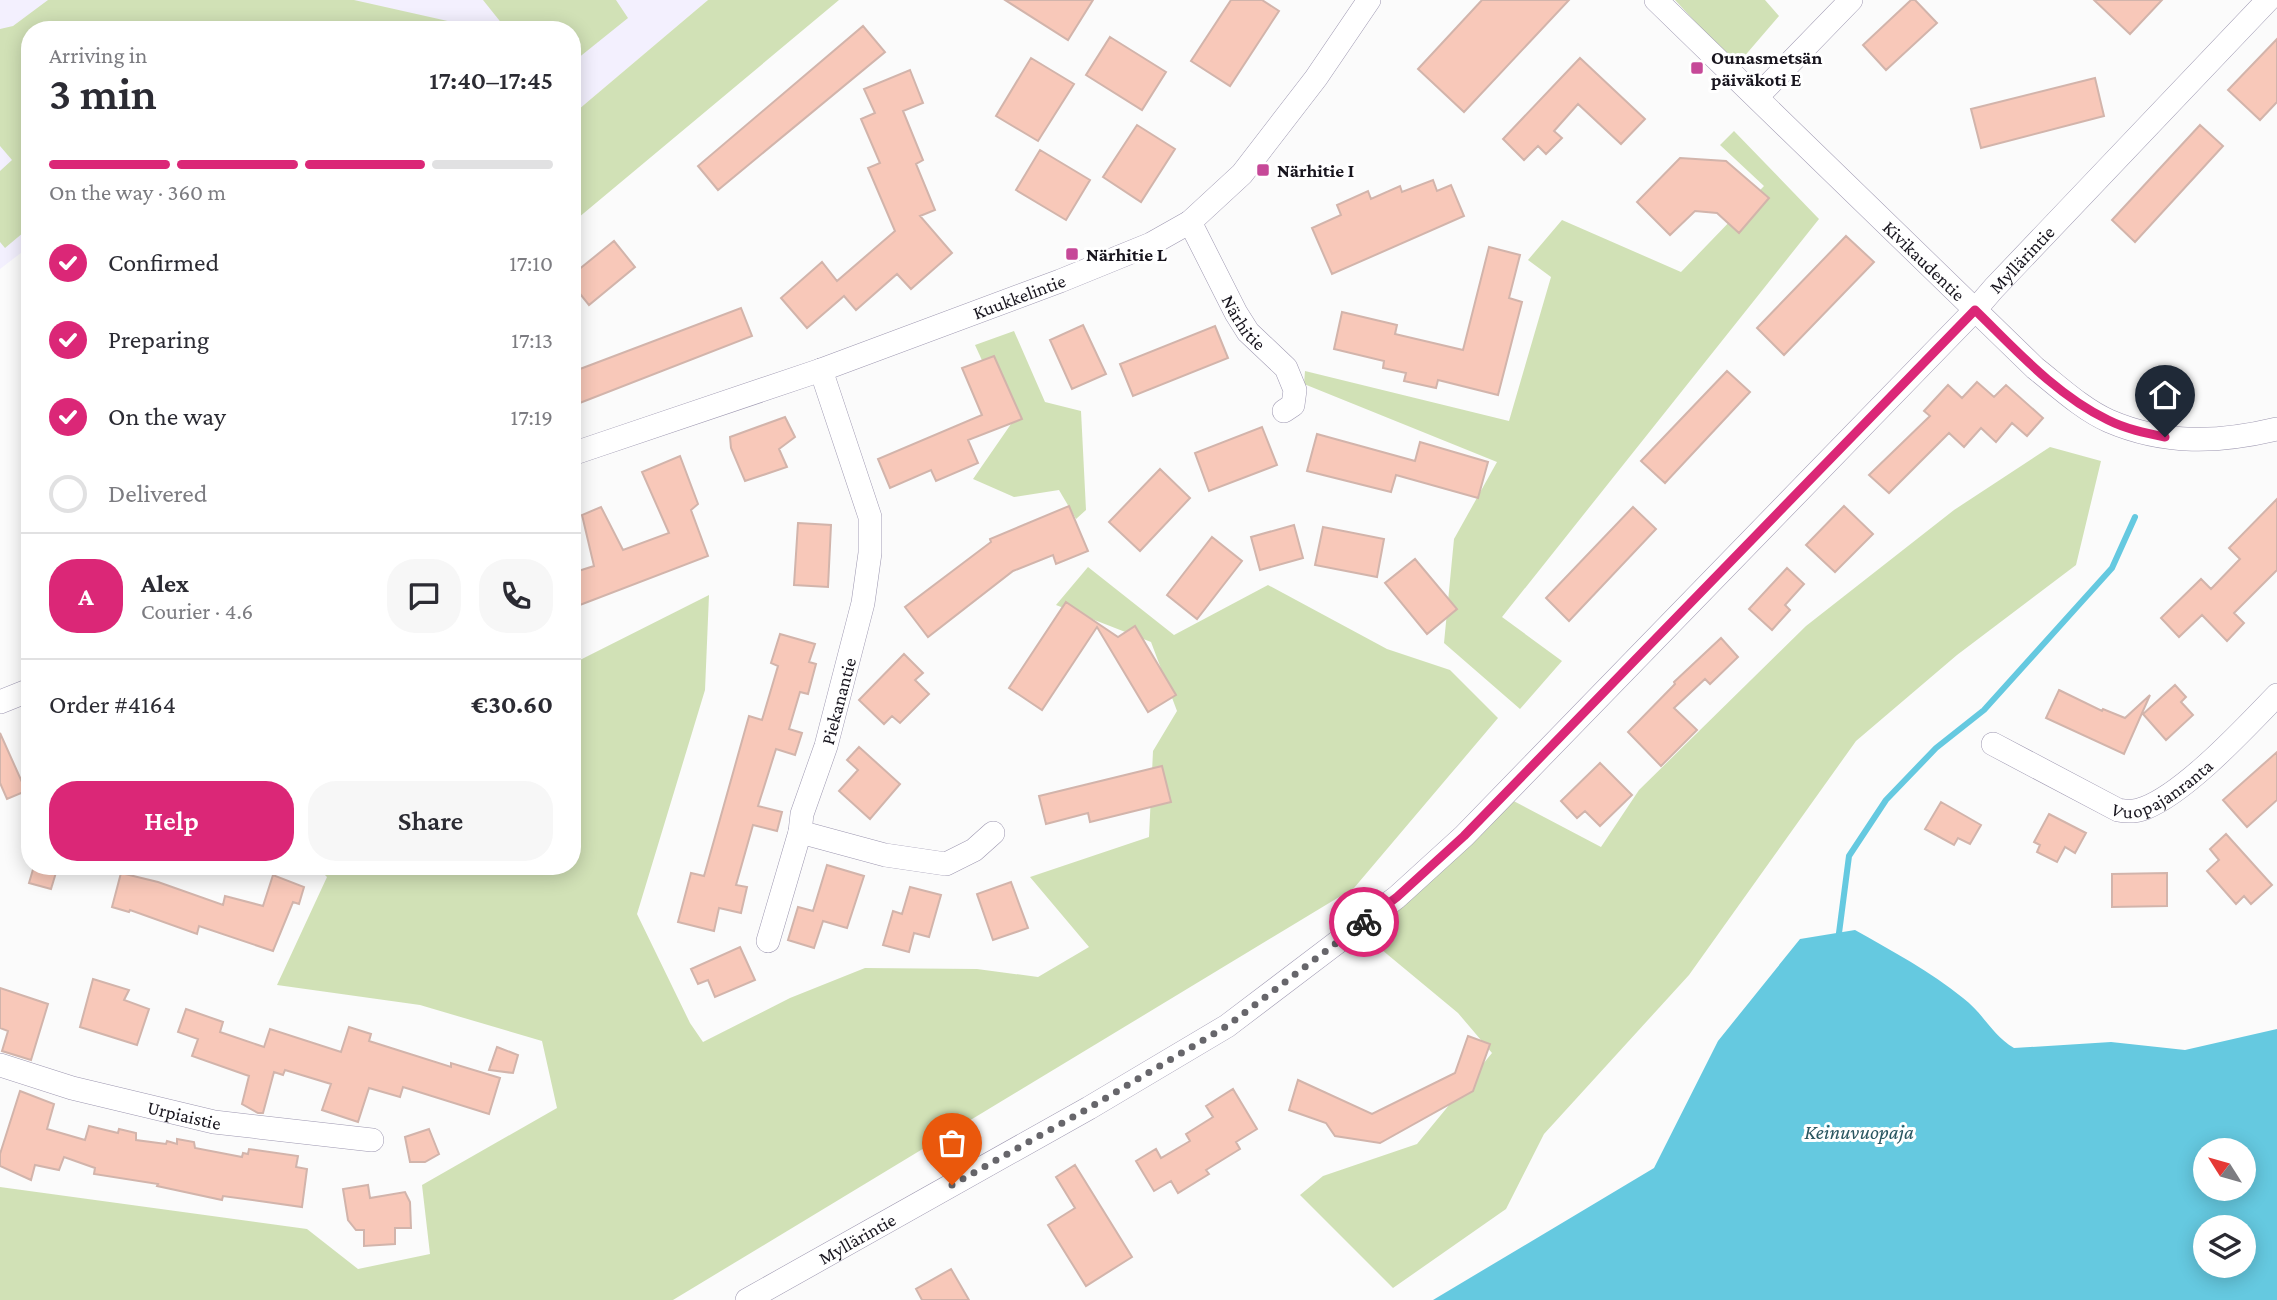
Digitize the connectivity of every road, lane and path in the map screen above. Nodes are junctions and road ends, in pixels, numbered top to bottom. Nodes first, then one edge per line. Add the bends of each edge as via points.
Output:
1 (1369, 0) edge
2 (1656, 0) edge
3 (1851, 0) edge
4 (2268, 0) edge
5 (1757, 97) junction
6 (1190, 222) junction
7 (1975, 310) junction
8 (821, 370) junction
9 (1284, 411) dead end
10 (2277, 429) edge
11 (581, 451) edge
12 (21, 694) edge
13 (2277, 695) edge
14 (0, 702) edge
15 (1993, 744) dead end
16 (800, 832) junction
17 (993, 833) dead end
18 (768, 941) dead end
19 (0, 1065) edge
20 (373, 1140) dead end
21 (747, 1300) edge

1 - 6 street, Kuukkelintie via 1242,174
2 - 5 street, Kivikaudentie
3 - 5 street
4 - 7 street, Myllärintie
5 - 7 street, Kivikaudentie
6 - 8 street, Kuukkelintie via 1151,244
6 - 9 street, Närhitie via 1248,332 1286,368 1294,390 1293,405
7 - 10 street, Kivikaudentie via 2035,368 2107,420 2139,432 2200,440
7 - 21 street, Myllärintie via 1464,836 1397,897 1227,1026
8 - 11 street, Kuukkelintie
8 - 16 street, Piekanantie via 870,517 870,553 863,603
12 - 14 street
13 - 15 street, Vuopajanranta via 2169,795 2130,812 2118,810
16 - 17 street via 886,856 946,864 974,850
16 - 18 street, Piekanantie
19 - 20 street, Urpiaistie via 72,1088 214,1122

